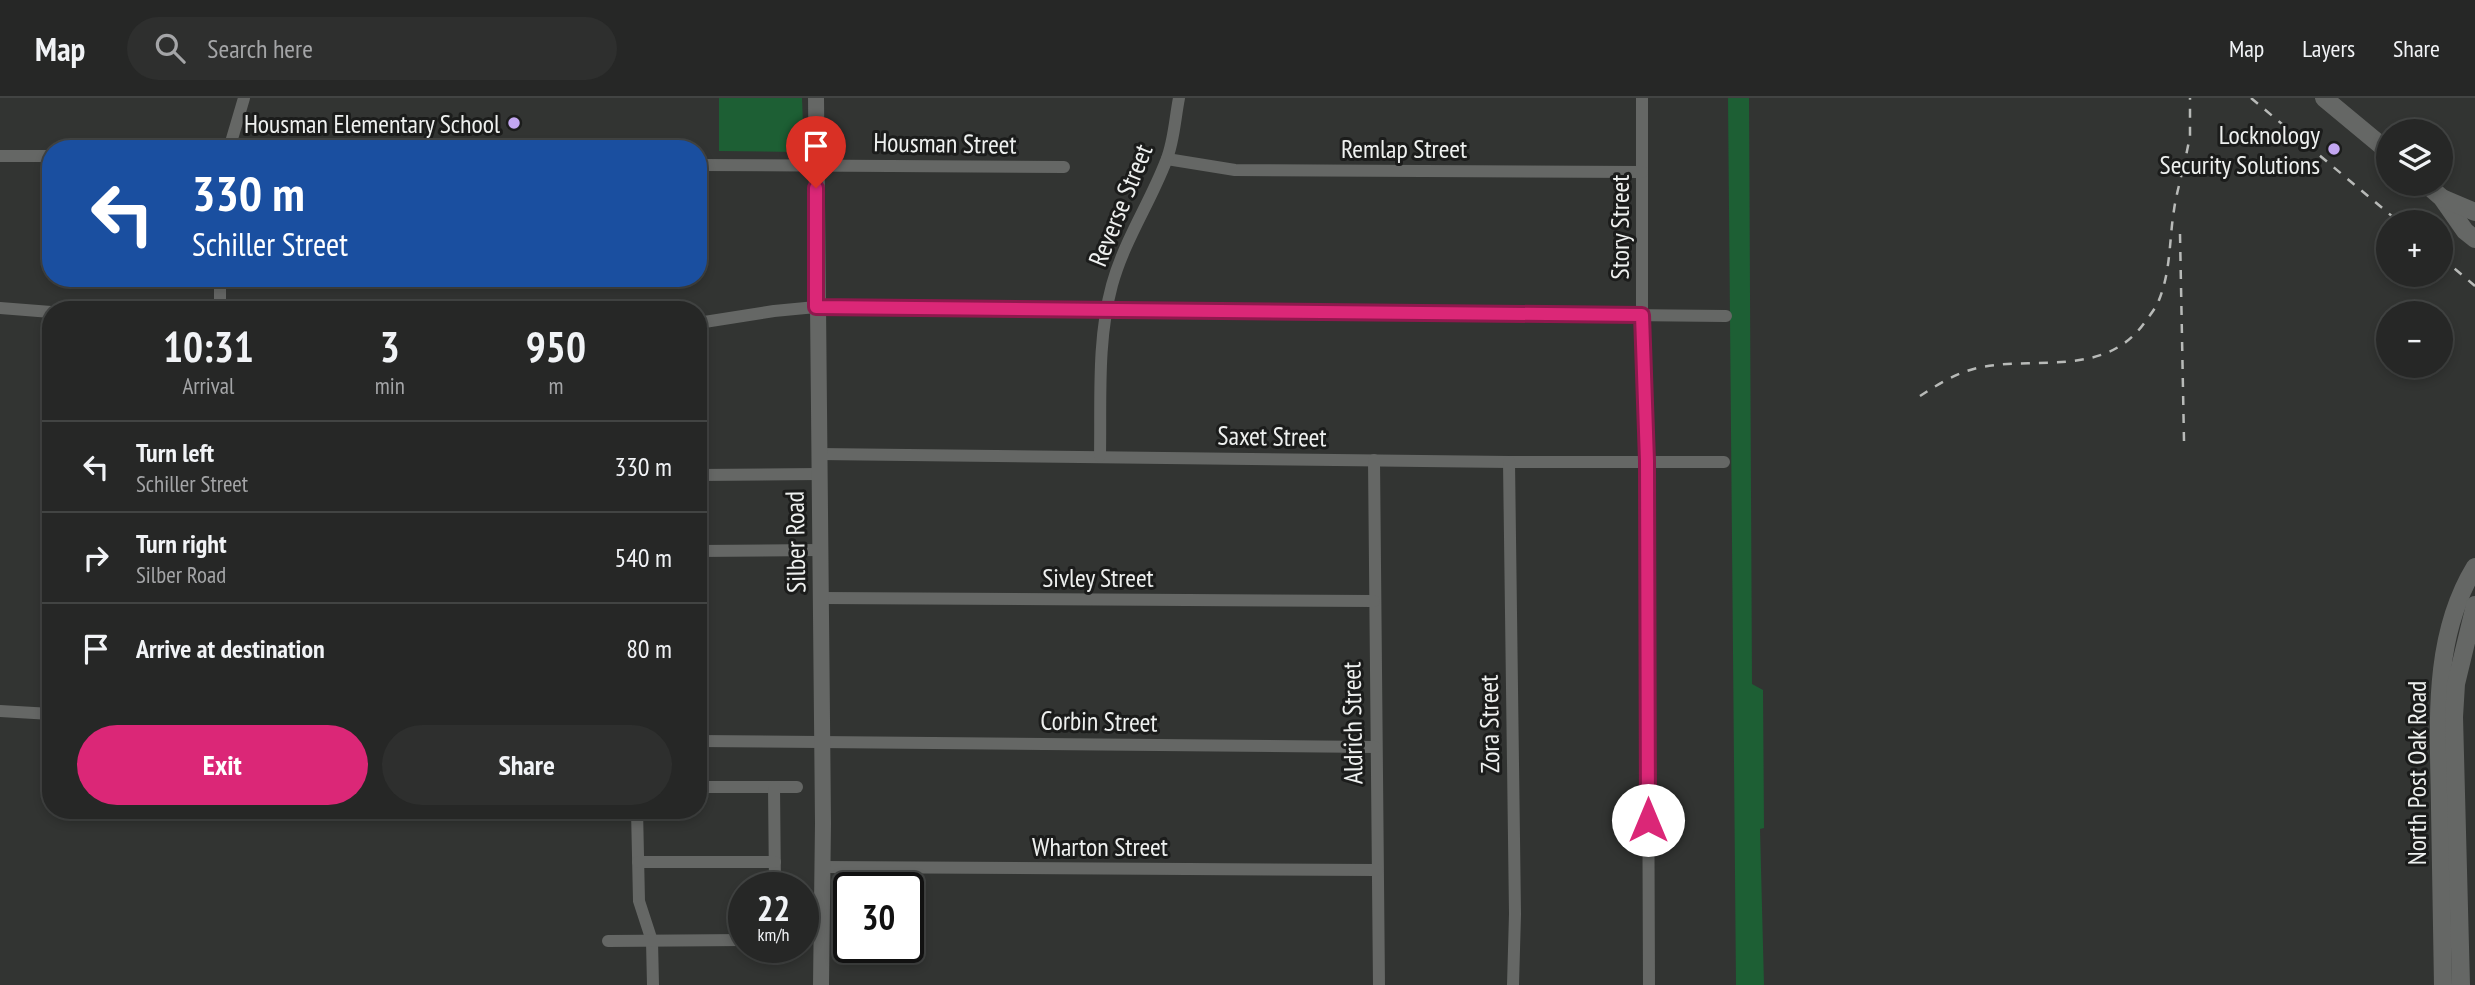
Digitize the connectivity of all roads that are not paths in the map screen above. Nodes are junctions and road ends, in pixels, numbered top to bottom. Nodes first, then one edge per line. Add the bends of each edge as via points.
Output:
1 (244, 98) edge
2 (816, 98) edge
3 (1179, 98) edge
4 (1642, 98) edge
5 (2324, 98) edge
6 (232, 140) edge
7 (2376, 141) edge
8 (0, 156) edge
9 (42, 156) edge
10 (1167, 159) junction
11 (816, 164) junction
12 (707, 165) edge
13 (1064, 167) dead end
14 (1642, 172) junction
15 (2440, 196) edge
16 (2442, 198) junction
17 (2475, 212) edge
18 (2475, 239) edge
19 (816, 307) junction
20 (0, 308) edge
21 (1106, 310) junction
22 (42, 311) edge
23 (1642, 315) junction
24 (1726, 316) dead end
25 (707, 321) edge
26 (819, 454) junction
27 (1100, 456) junction
28 (1374, 460) junction
29 (1647, 461) junction
30 (1509, 462) junction
31 (1724, 462) dead end
32 (819, 474) junction
33 (707, 475) edge
34 (820, 550) junction
35 (707, 551) edge
36 (2475, 566) edge
37 (821, 598) junction
38 (1374, 601) junction
39 (2475, 606) edge
40 (0, 711) edge
41 (42, 713) edge
42 (707, 741) edge
43 (822, 741) junction
44 (1375, 747) junction
45 (707, 787) edge
46 (774, 787) junction
47 (797, 787) dead end
48 (637, 819) edge
49 (638, 862) junction
50 (775, 862) junction
51 (822, 867) junction
52 (1377, 870) junction
53 (775, 872) edge
54 (728, 940) edge
55 (608, 941) dead end
56 (652, 941) junction
57 (653, 985) edge
58 (821, 985) edge
59 (1378, 985) edge
60 (1513, 985) edge
61 (1649, 985) edge
62 (2443, 985) edge
63 (2461, 985) edge

1 - 6 street
2 - 11 street, Silber Road
3 - 10 street, Reverse Street
4 - 14 street, Story Street
5 - 7 main road
8 - 9 street
10 - 14 street, Remlap Street via 1235,170
10 - 21 street, Reverse Street via 1125,250
11 - 12 street, Housman Street
11 - 13 street, Housman Street
11 - 19 street, Silber Road
14 - 23 street, Story Street
15 - 16 main road
16 - 17 main road
16 - 18 main road
19 - 21 street
19 - 25 street
19 - 26 street, Silber Road
20 - 22 street
21 - 23 street
21 - 27 street, Reverse Street via 1101,340
23 - 24 street
23 - 29 street, Story Street
26 - 27 street, Saxet Street
26 - 32 street, Silber Road
27 - 28 street, Saxet Street
28 - 30 street, Saxet Street
28 - 38 street, Aldrich Street
29 - 30 street, Saxet Street
29 - 31 street, Saxet Street
29 - 61 street, Story Street
30 - 60 street, Zora Street
32 - 33 street
32 - 34 street, Silber Road
34 - 35 street
34 - 37 street, Silber Road
36 - 62 main road, North Post Oak Road via 2448,627 2440,685
37 - 38 street, Sivley Street
37 - 43 street, Silber Road
38 - 44 street, Aldrich Street
39 - 63 main road, North Post Oak Road via 2456,684 2454,717
40 - 41 street
42 - 43 street, Corbin Street
43 - 44 street, Corbin Street
43 - 51 street, Silber Road
44 - 52 street, Aldrich Street
45 - 46 street
46 - 47 street
46 - 50 street
48 - 49 street
49 - 50 street
49 - 56 street via 639,901
50 - 53 street
51 - 52 street, Wharton Street
51 - 58 street, Silber Road
52 - 59 street, Aldrich Street
54 - 56 street
55 - 56 street
56 - 57 street

